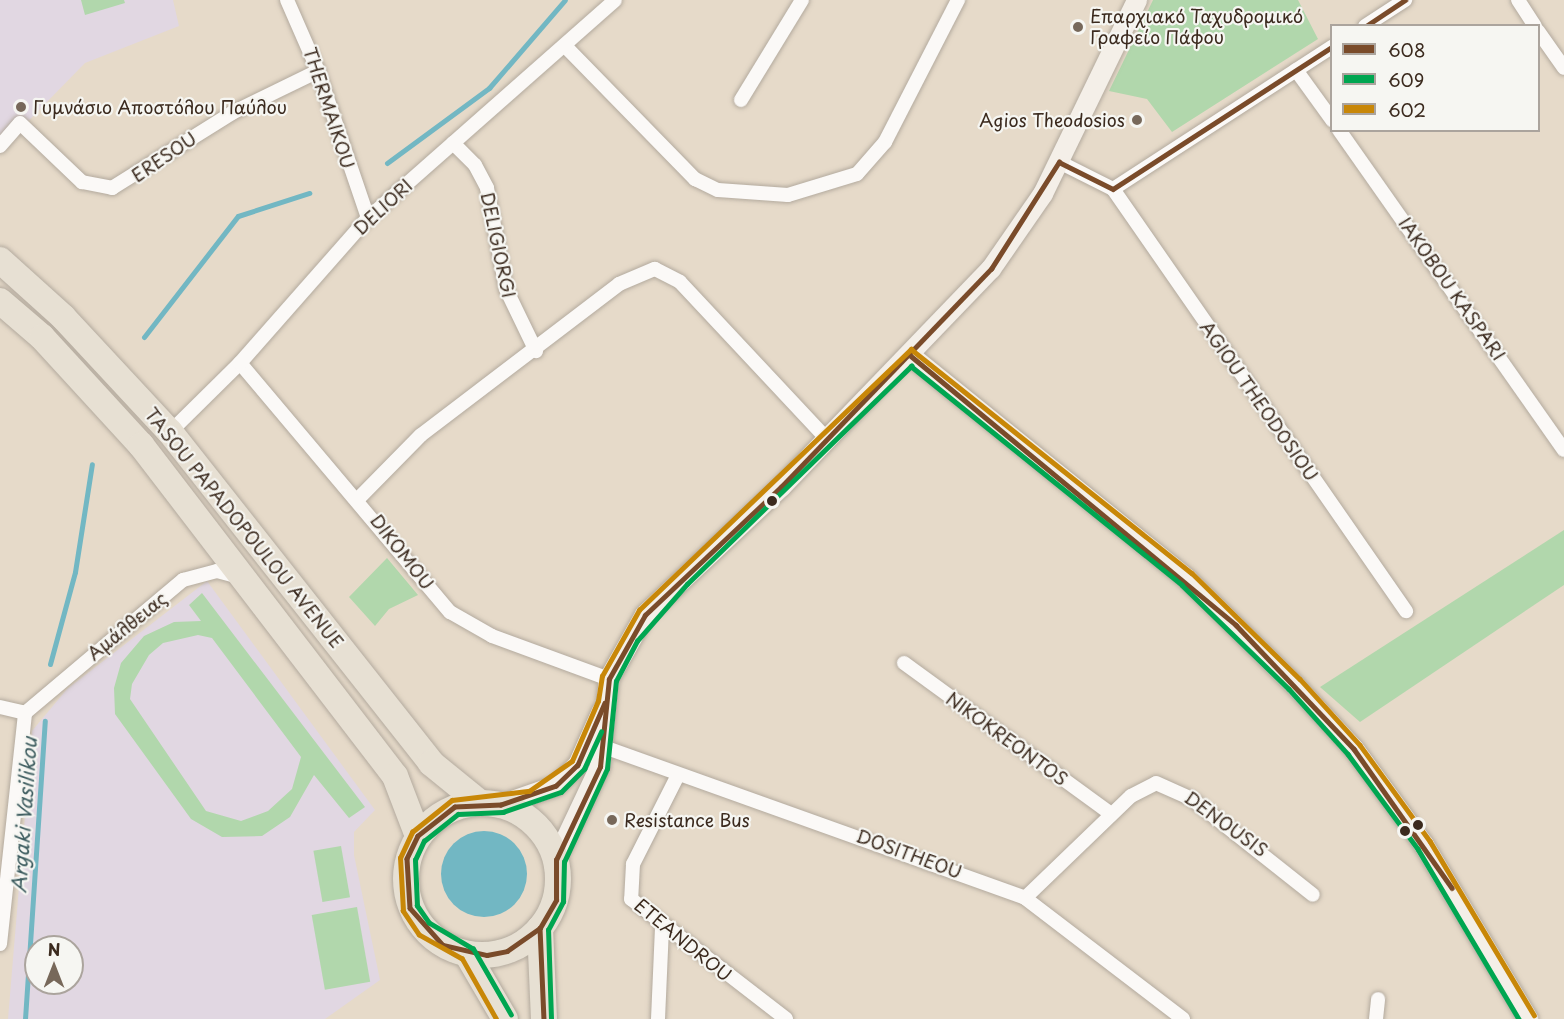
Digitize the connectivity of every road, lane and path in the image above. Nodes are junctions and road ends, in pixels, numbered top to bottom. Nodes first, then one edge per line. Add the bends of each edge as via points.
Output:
1 (287, 0) edge
2 (615, 0) edge
3 (802, 0) edge
4 (958, 0) edge
5 (1405, 0) edge
6 (1518, 0) edge
7 (1135, 1) edge
8 (1368, 24) edge
9 (1534, 24) edge
10 (1540, 32) edge
11 (566, 47) junction
12 (1330, 48) edge
13 (1564, 68) edge
14 (1296, 70) junction
15 (318, 71) junction
16 (741, 100) dead end
17 (1330, 117) edge
18 (1340, 132) edge
19 (453, 143) junction
20 (0, 147) edge
21 (1059, 162) junction
22 (1113, 189) junction
23 (368, 218) junction
24 (0, 260) edge
25 (0, 301) edge
26 (536, 351) junction
27 (911, 356) junction
28 (240, 363) junction
29 (170, 432) junction
30 (826, 438) junction
31 (1564, 450) edge
32 (359, 498) junction
33 (243, 578) junction
34 (1406, 611) dead end
35 (904, 663) dead end
36 (609, 678) junction
37 (605, 703) junction
38 (0, 707) edge
39 (25, 713) junction
40 (604, 747) junction
41 (678, 775) junction
42 (490, 803) junction
43 (1111, 814) junction
44 (418, 836) junction
45 (556, 860) junction
46 (1313, 895) dead end
47 (1025, 898) junction
48 (662, 927) junction
49 (540, 928) junction
50 (0, 944) edge
51 (467, 954) junction
52 (1378, 999) dead end
53 (1180, 1018) edge
54 (505, 1019) edge
55 (544, 1019) edge
56 (658, 1019) edge
57 (786, 1019) edge
58 (1376, 1019) edge
59 (1528, 1019) edge

1 - 15 street, THERMAIKOU
2 - 11 street, DELIORI
3 - 16 street
4 - 11 street via 885,142 857,174 823,188 788,195 718,190 674,161
5 - 8 street
6 - 9 street
7 - 21 street
10 - 13 street
11 - 19 street, DELIORI
12 - 14 street
14 - 17 street
14 - 22 street
15 - 20 street, ERESOU via 232,113 112,188 82,182 20,123
15 - 23 street, THERMAIKOU
18 - 31 street, IAKOBOU KASPARI
19 - 23 street, DELIORI
19 - 26 street, DELIGIORGI via 487,188 506,289
21 - 22 street
21 - 27 street via 1026,221 991,269
22 - 34 street, AGIOU THEODOSIOU
23 - 28 street, DELIORI
24 - 29 highway, TASOU PAPADOPOULOU AVENUE via 63,316
25 - 33 highway, TASOU PAPADOPOULOU AVENUE via 42,337 141,445
26 - 30 street via 619,284 645,270 664,270
26 - 32 street via 421,435
27 - 30 street
27 - 59 street via 1187,579 1294,684 1354,749 1424,845
28 - 29 street, DELIORI
28 - 32 street, DIKOMOU
29 - 42 highway, TASOU PAPADOPOULOU AVENUE via 431,763
30 - 36 street via 645,615
32 - 36 street, DIKOMOU via 450,612 492,636
33 - 39 street, Αμάλθειας via 218,571 183,580
33 - 44 highway, TASOU PAPADOPOULOU AVENUE via 395,776
35 - 43 street, NIKOKREONTOS
36 - 37 street
37 - 40 street
37 - 42 street via 578,765 556,786
38 - 39 street
39 - 50 street
40 - 41 street, DOSITHEOU
40 - 45 street via 591,788
41 - 47 street, DOSITHEOU
41 - 48 street, ETEANDROU via 628,878 631,899
42 - 44 highway via 445,813
42 - 45 highway via 526,816 545,835
43 - 46 street, DENOUSIS via 1148,786 1166,785 1276,861
43 - 47 street, DENOUSIS
44 - 51 highway via 407,859 410,908 424,929
45 - 49 highway via 556,900
47 - 53 street, DOSITHEOU
48 - 56 street
48 - 57 street, ETEANDROU
49 - 51 highway via 507,951
49 - 55 highway
51 - 54 highway
52 - 58 street

